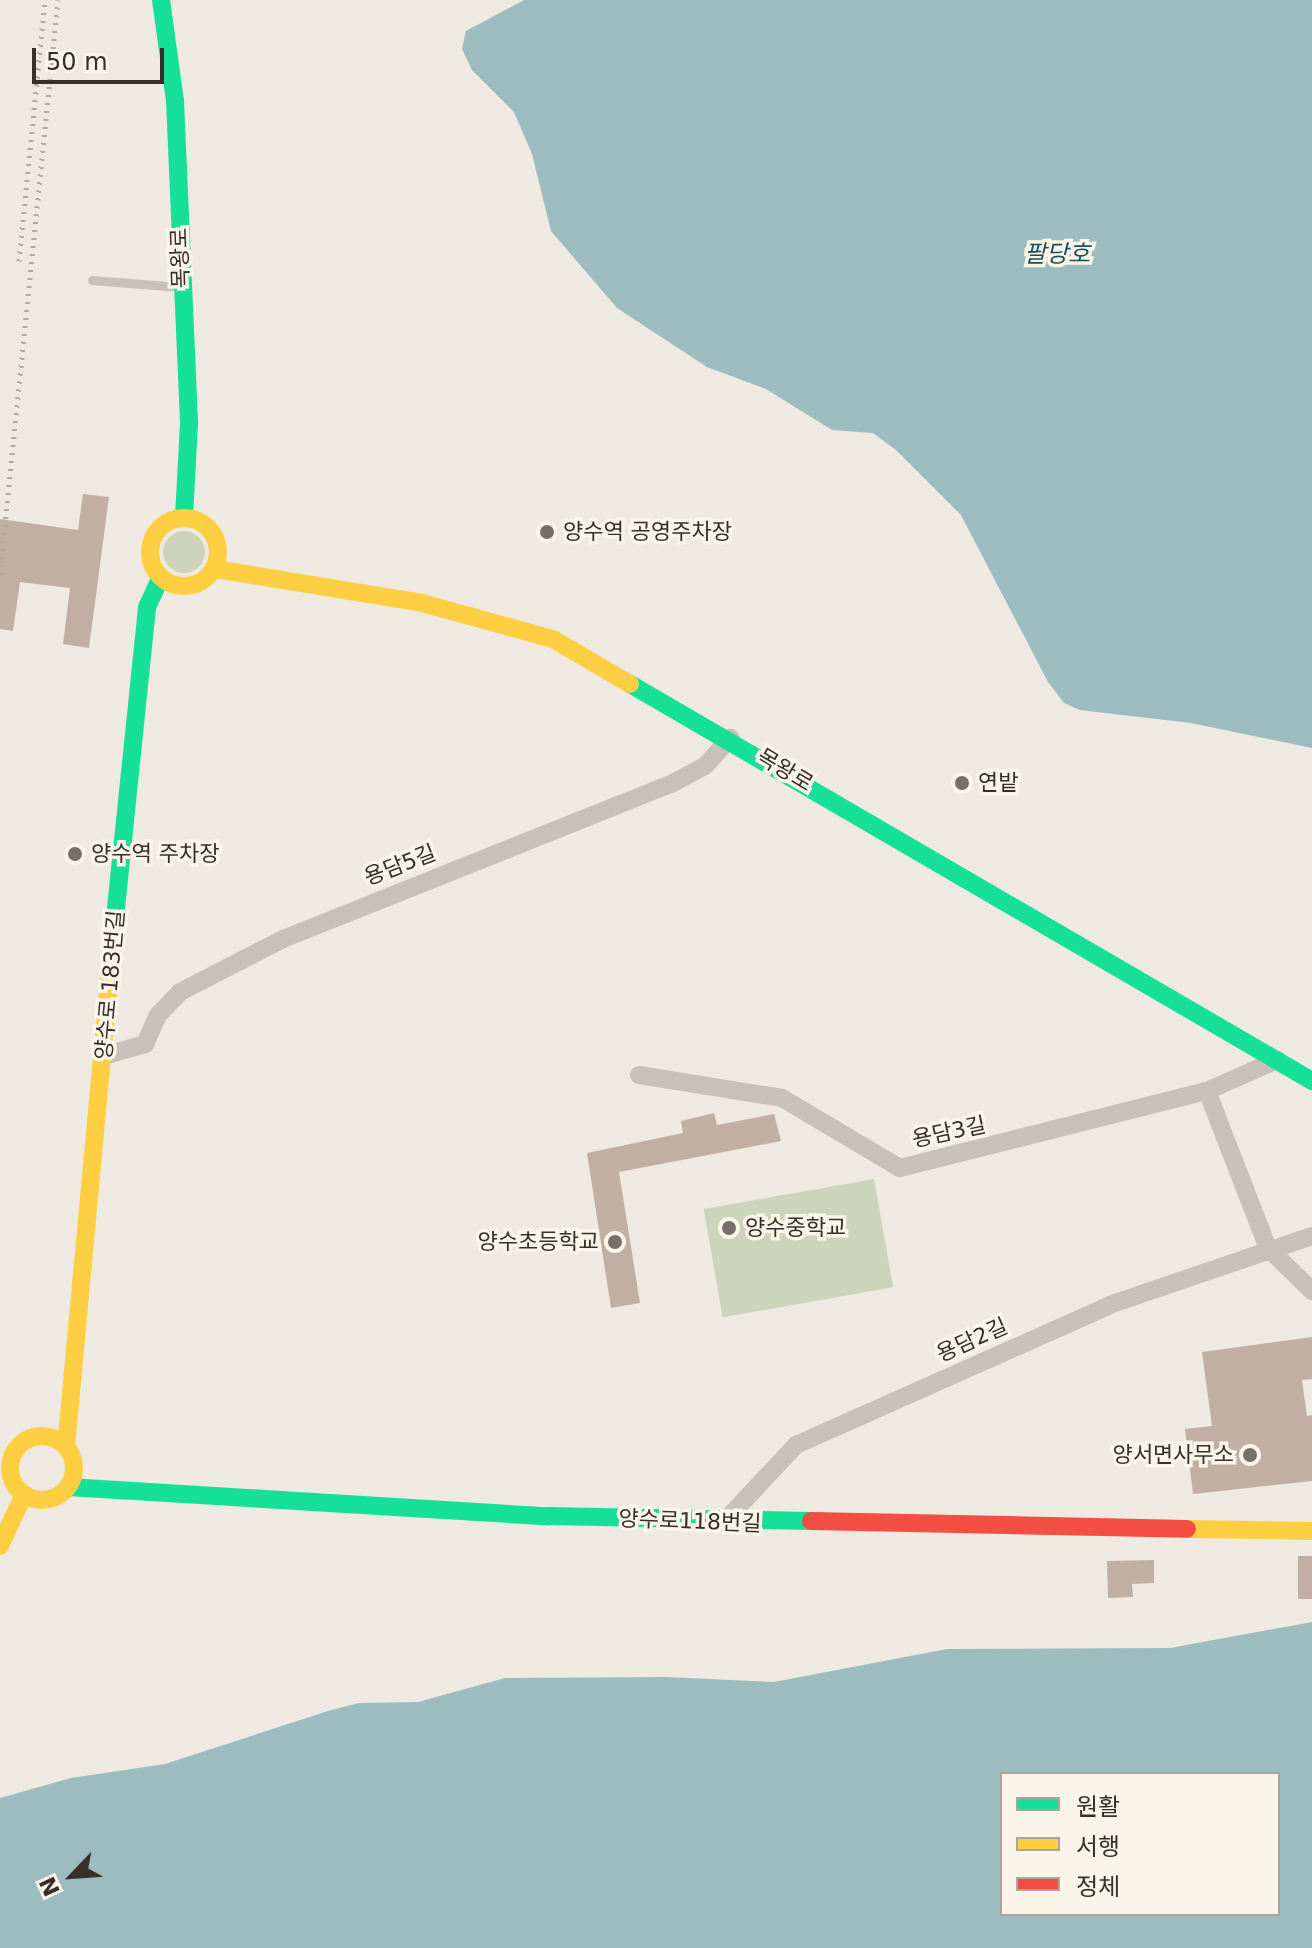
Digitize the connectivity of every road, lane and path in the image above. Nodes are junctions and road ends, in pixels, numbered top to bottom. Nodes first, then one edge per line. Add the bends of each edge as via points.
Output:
1 (161, 0) edge
2 (92, 280) dead end
3 (180, 287) junction
4 (184, 517) junction
5 (215, 569) junction
6 (161, 577) junction
7 (730, 738) junction
8 (104, 1056) junction
9 (1277, 1060) junction
10 (639, 1075) dead end
11 (1312, 1081) edge
12 (1207, 1091) junction
13 (1312, 1236) edge
14 (1268, 1248) junction
15 (1312, 1291) edge
16 (69, 1397) junction
17 (39, 1436) junction
18 (66, 1447) junction
19 (68, 1487) junction
20 (24, 1494) junction
21 (724, 1522) junction
22 (1312, 1531) edge
23 (0, 1546) edge

1 - 3 street, 목왕로 via 175,101
2 - 3 lane
3 - 4 street, 목왕로 via 189,424
4 - 5 street via 200,521 216,537
4 - 6 street via 166,522 152,540 152,563
5 - 6 street via 187,587
5 - 7 street, 목왕로 via 422,603 553,639
6 - 8 street, 양수로 183번길 via 147,607
7 - 8 street, 용담5길 via 705,766 671,784 257,952 180,992 158,1015 145,1044
7 - 9 street, 목왕로
8 - 16 street, 양수로 183번길
9 - 11 street, 목왕로
9 - 12 street, 용담3길
10 - 12 street, 용담3길 via 782,1098 900,1168
12 - 14 street
13 - 14 street, 용담2길
14 - 15 street
14 - 21 street, 용담2길 via 1202,1277 1112,1304 796,1445
16 - 17 street
16 - 18 street, 양수로 183번길
17 - 18 street
17 - 20 street via 24,1441 11,1458 12,1479
18 - 19 street, 양수로 183번길 via 75,1472
19 - 20 street via 46,1501
19 - 21 street, 양수로118번길
20 - 23 street
21 - 22 street, 양수로118번길

